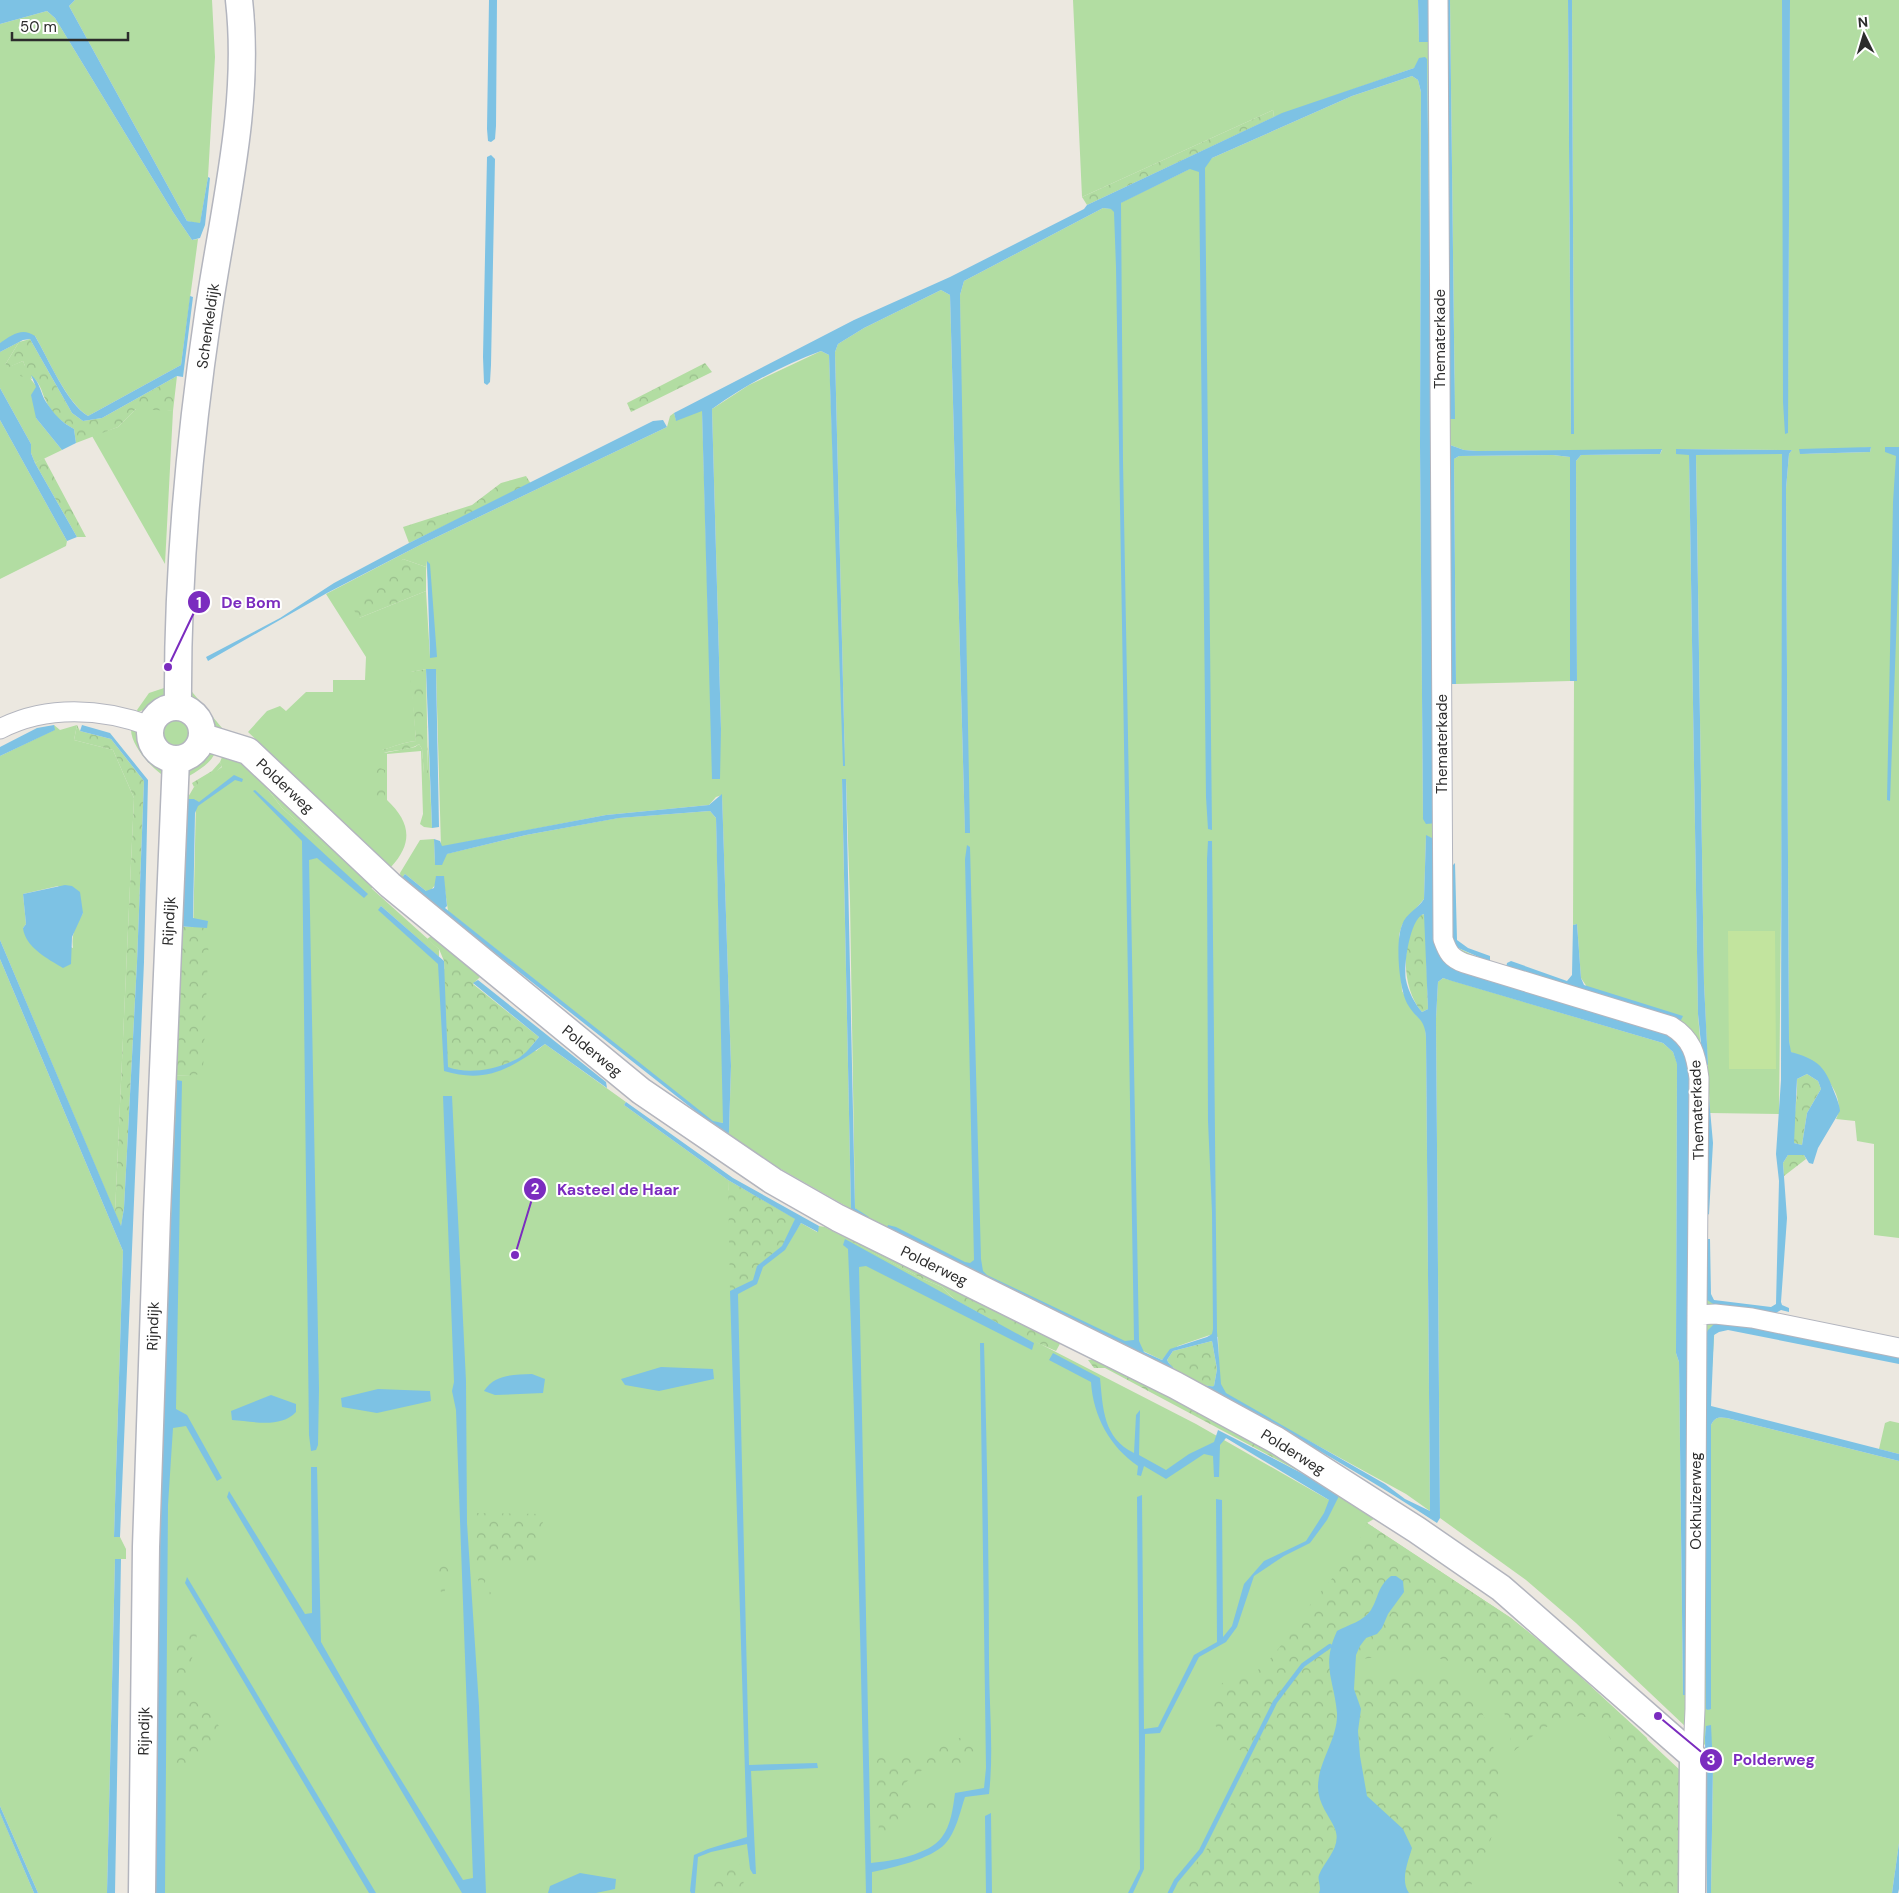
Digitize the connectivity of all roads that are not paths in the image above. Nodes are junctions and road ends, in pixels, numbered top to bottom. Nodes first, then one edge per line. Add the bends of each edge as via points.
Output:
1 (1438, 0) edge
2 (241, 12) edge
3 (178, 706) junction
4 (150, 726) junction
5 (0, 729) edge
6 (203, 737) junction
7 (176, 759) junction
8 (1697, 1315) junction
9 (1899, 1348) edge
10 (1693, 1756) junction
11 (142, 1893) edge
12 (1692, 1893) edge

1 - 8 street, Thematerkade via 1443,939 1453,959 1671,1026 1690,1042 1699,1078
2 - 3 street, Schenkeldijk via 240,99 208,316 187,500
3 - 4 street via 166,708 155,716
3 - 6 street via 193,712 202,725
4 - 5 street via 130,718 72,711 40,714
4 - 7 street via 154,748 164,756
6 - 7 street via 197,749 187,757
6 - 10 street, Polderweg via 248,751 390,885 642,1091 774,1181 838,1218 1175,1385 1276,1440 1501,1588
7 - 11 street, Rijndijk via 147,1538
8 - 9 street via 1752,1318
8 - 10 street, Ockhuizerweg
10 - 12 street, Ockhuizerweg

